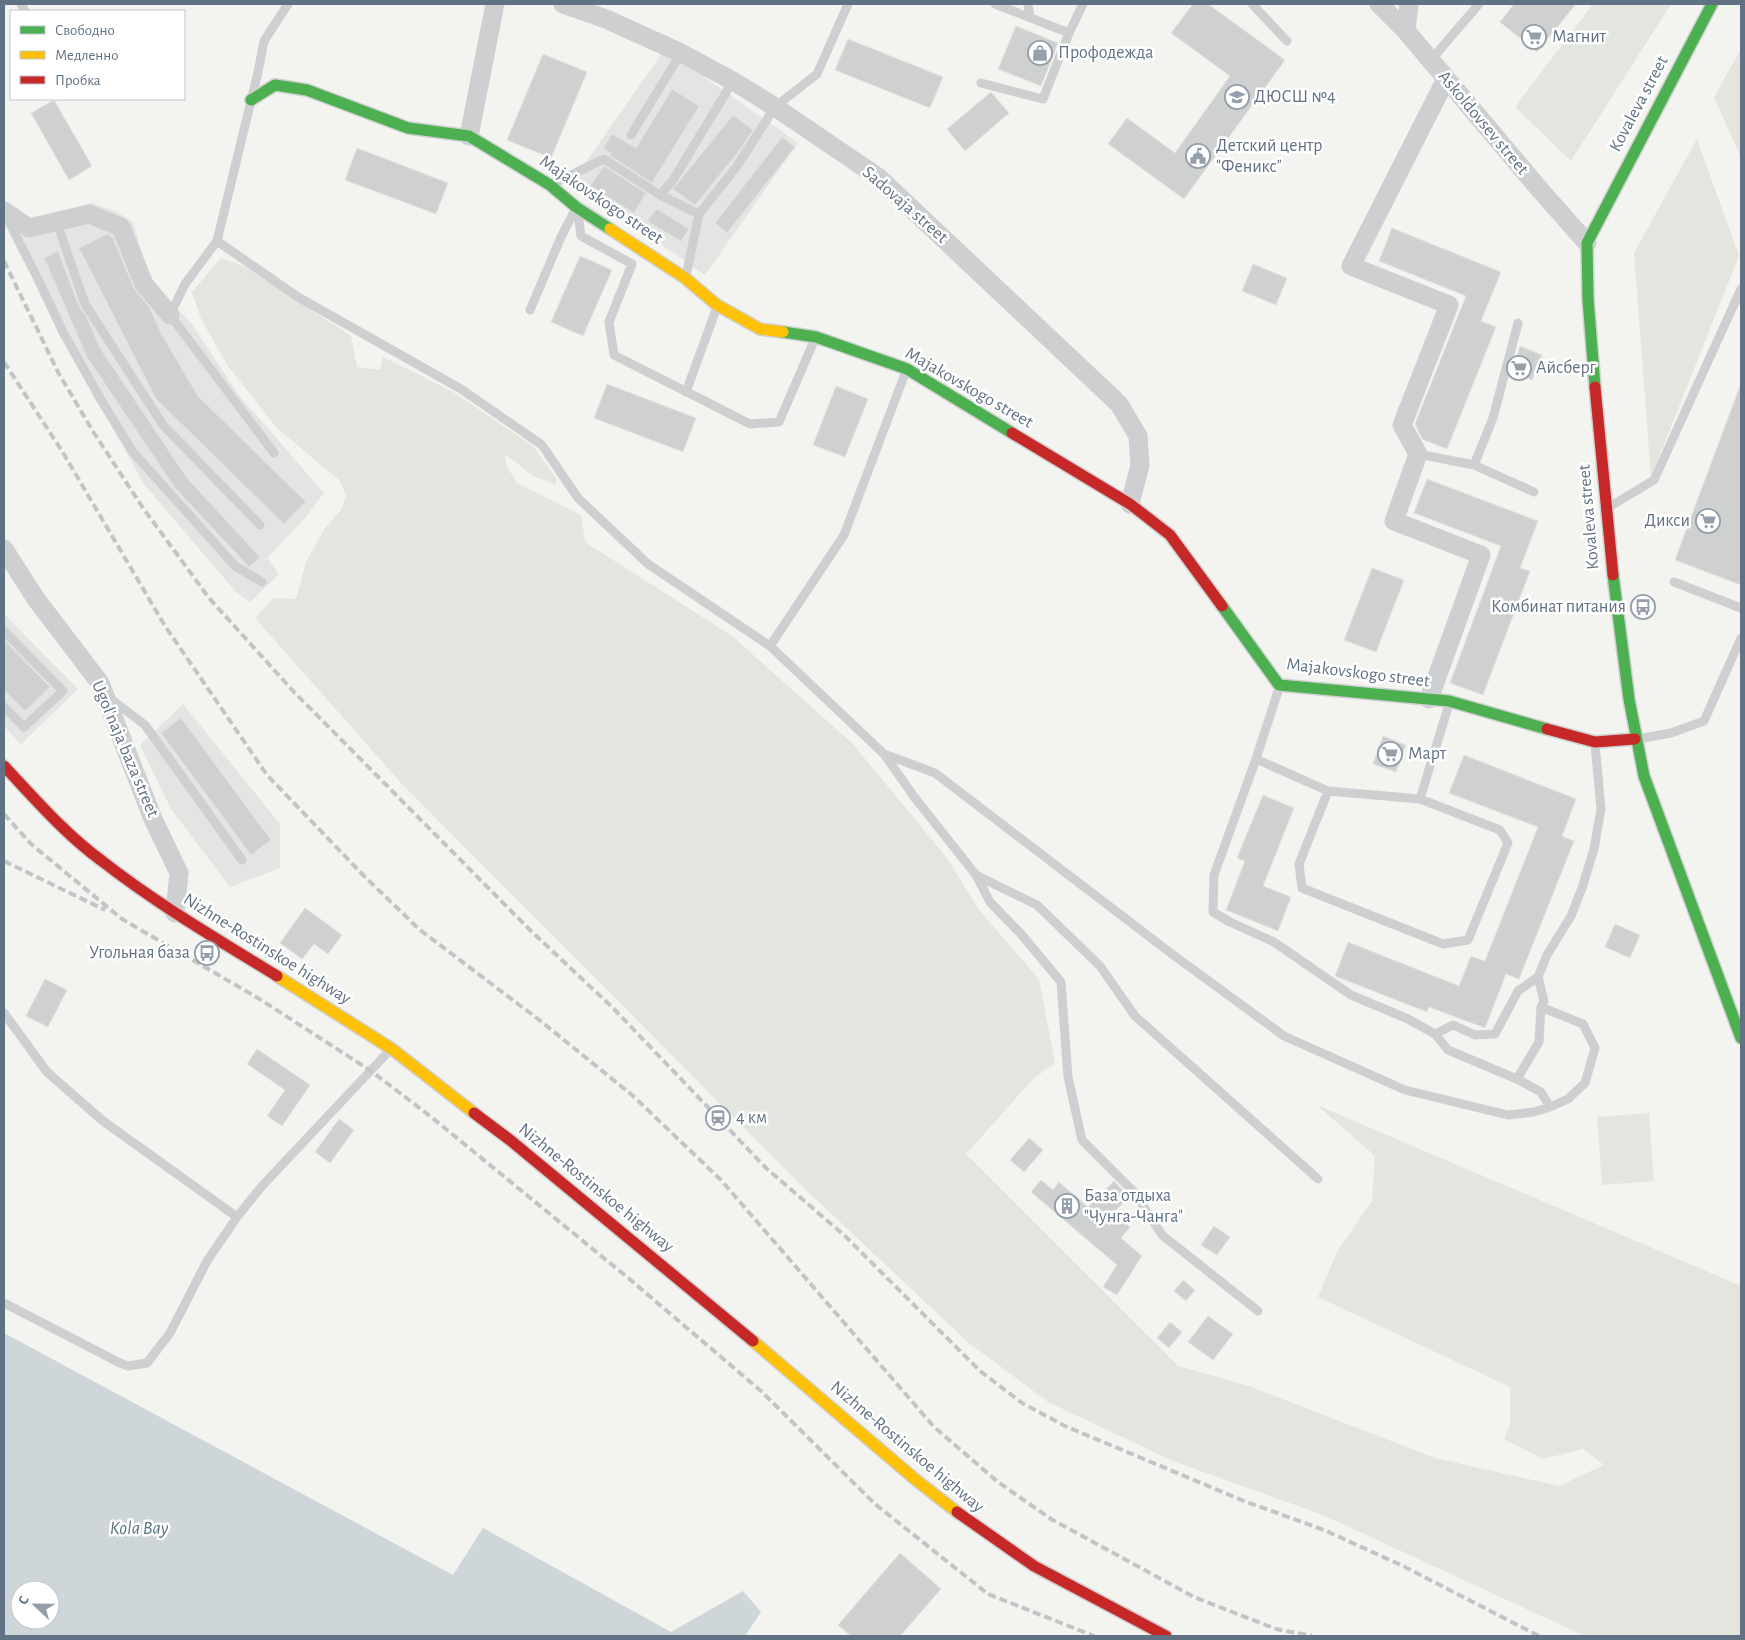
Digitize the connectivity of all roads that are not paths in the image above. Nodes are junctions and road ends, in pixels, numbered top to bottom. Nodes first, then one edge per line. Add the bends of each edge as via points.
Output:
1 (288, 4) edge
2 (494, 4) edge
3 (563, 4) edge
4 (848, 4) edge
5 (995, 4) edge
6 (1028, 4) edge
7 (1083, 4) edge
8 (1252, 4) edge
9 (1379, 4) edge
10 (1409, 4) edge
11 (1479, 4) edge
12 (1712, 4) edge
13 (1030, 18) junction
14 (1406, 31) junction
15 (1069, 33) junction
16 (1287, 41) dead end
17 (681, 53) junction
18 (1431, 60) junction
19 (1446, 79) junction
20 (733, 81) junction
21 (981, 83) dead end
22 (251, 100) junction
23 (776, 107) junction
24 (630, 135) dead end
25 (469, 136) junction
26 (550, 185) junction
27 (660, 195) junction
28 (576, 207) junction
29 (4, 212) edge
30 (699, 214) junction
31 (57, 223) junction
32 (217, 241) junction
33 (1587, 243) junction
34 (685, 278) junction
35 (1741, 289) edge
36 (718, 305) junction
37 (530, 310) dead end
38 (170, 315) junction
39 (1518, 323) dead end
40 (816, 337) junction
41 (907, 369) junction
42 (686, 392) junction
43 (274, 453) dead end
44 (1418, 454) junction
45 (1474, 465) junction
46 (1534, 492) dead end
47 (1130, 504) junction
48 (1606, 509) junction
49 (260, 525) dead end
50 (4, 549) edge
51 (262, 582) dead end
52 (1674, 582) dead end
53 (1741, 608) edge
54 (4, 630) edge
55 (1741, 638) edge
56 (770, 646) junction
57 (1280, 685) junction
58 (104, 694) junction
59 (1429, 699) junction
60 (1449, 701) junction
61 (4, 707) edge
62 (1635, 739) junction
63 (1595, 742) junction
64 (884, 754) junction
65 (1256, 759) junction
66 (4, 766) edge
67 (1328, 791) junction
68 (1420, 799) junction
69 (242, 860) dead end
70 (976, 875) junction
71 (175, 913) junction
72 (1538, 976) junction
73 (1541, 1006) junction
74 (4, 1013) edge
75 (1435, 1034) junction
76 (1741, 1038) edge
77 (392, 1049) junction
78 (1517, 1079) junction
79 (1550, 1107) junction
80 (1318, 1178) dead end
81 (237, 1217) junction
82 (4, 1303) edge
83 (1258, 1311) dead end
84 (1166, 1636) edge

1 - 22 lane via 264,41
2 - 25 street
3 - 17 street, Sadovaja street via 606,19
4 - 23 lane via 817,74
5 - 13 lane
6 - 13 lane
7 - 15 lane
8 - 16 lane
9 - 14 street, Askoldovsev street
10 - 14 street
11 - 18 lane
12 - 33 street, Kovaleva street
13 - 15 lane
14 - 18 street, Askoldovsev street
15 - 21 lane via 1043,99
17 - 20 street, Sadovaja street
17 - 24 lane
18 - 19 street, Askoldovsev street
19 - 33 street, Askoldovsev street
19 - 44 street via 1351,266 1449,305 1402,425
20 - 23 street, Sadovaja street
20 - 27 lane via 673,180
22 - 25 street, Majakovskogo street via 275,85 307,90 408,128
22 - 32 lane
23 - 30 lane via 737,166
23 - 47 street, Sadovaja street via 878,177 1119,404 1138,436 1140,465
25 - 26 street, Majakovskogo street
26 - 27 lane via 604,160
26 - 28 street, Majakovskogo street
27 - 30 lane
28 - 34 street, Majakovskogo street
28 - 37 lane
28 - 42 lane via 581,236 632,264 608,322 614,355
29 - 31 street via 29,228
29 - 51 lane via 63,332 133,452 235,566
30 - 34 lane
31 - 38 street via 89,214 121,227 144,284
31 - 49 lane via 85,304 163,425
32 - 38 lane via 185,284
32 - 56 lane via 298,297 461,389 542,445 578,498 648,564
33 - 48 street, Kovaleva street via 1586,288 1591,361
34 - 36 street, Majakovskogo street
35 - 48 lane via 1654,480
36 - 40 street, Majakovskogo street via 760,329
36 - 42 lane
38 - 43 lane
39 - 45 lane via 1493,418
40 - 41 street, Majakovskogo street
40 - 42 lane via 779,422 750,424
41 - 47 street, Majakovskogo street
41 - 56 lane via 844,535
44 - 45 lane
44 - 59 street via 1394,521 1481,555
45 - 46 lane
47 - 57 street, Majakovskogo street via 1170,536
48 - 62 street, Kovaleva street via 1616,612
50 - 58 street, Ugol'naja baza street via 36,599 100,683
52 - 53 lane
54 - 61 lane via 63,691 24,727
55 - 62 lane via 1704,721 1671,733
56 - 64 lane
57 - 59 street, Majakovskogo street
57 - 65 lane
58 - 69 lane via 145,725
58 - 71 street, Ugol'naja baza street via 153,819 180,873
59 - 60 street, Majakovskogo street
60 - 63 street, Majakovskogo street
60 - 68 lane
62 - 63 street, Majakovskogo street
62 - 76 street, Kovaleva street via 1644,776
63 - 72 lane via 1601,809 1594,849 1571,916
64 - 70 lane
64 - 79 lane via 935,773 1284,1036 1405,1090 1508,1115
65 - 67 lane
65 - 75 lane via 1214,875 1213,912 1274,942 1351,994
66 - 71 street, Nizhne-Rostinskoe highway via 54,820 94,855
67 - 68 lane
67 - 68 lane via 1299,864 1302,888 1443,944 1468,940 1508,843 1500,830
70 - 80 lane via 1036,905 1100,966 1135,1016
70 - 83 lane via 990,902 1060,982 1068,1077 1082,1140 1133,1191 1162,1235
71 - 77 street, Nizhne-Rostinskoe highway
72 - 73 lane via 1544,1001
72 - 75 lane via 1518,991 1495,1034 1475,1035 1453,1025
73 - 78 lane via 1539,1042
73 - 79 lane via 1583,1024 1595,1048 1585,1084 1568,1099
74 - 81 lane via 47,1072 103,1121
75 - 78 lane via 1448,1050
77 - 81 lane via 262,1186
77 - 84 street, Nizhne-Rostinskoe highway via 533,1158 972,1524 1034,1566
78 - 79 lane via 1541,1092
81 - 82 lane via 207,1261 170,1333 147,1363 128,1366 120,1363

